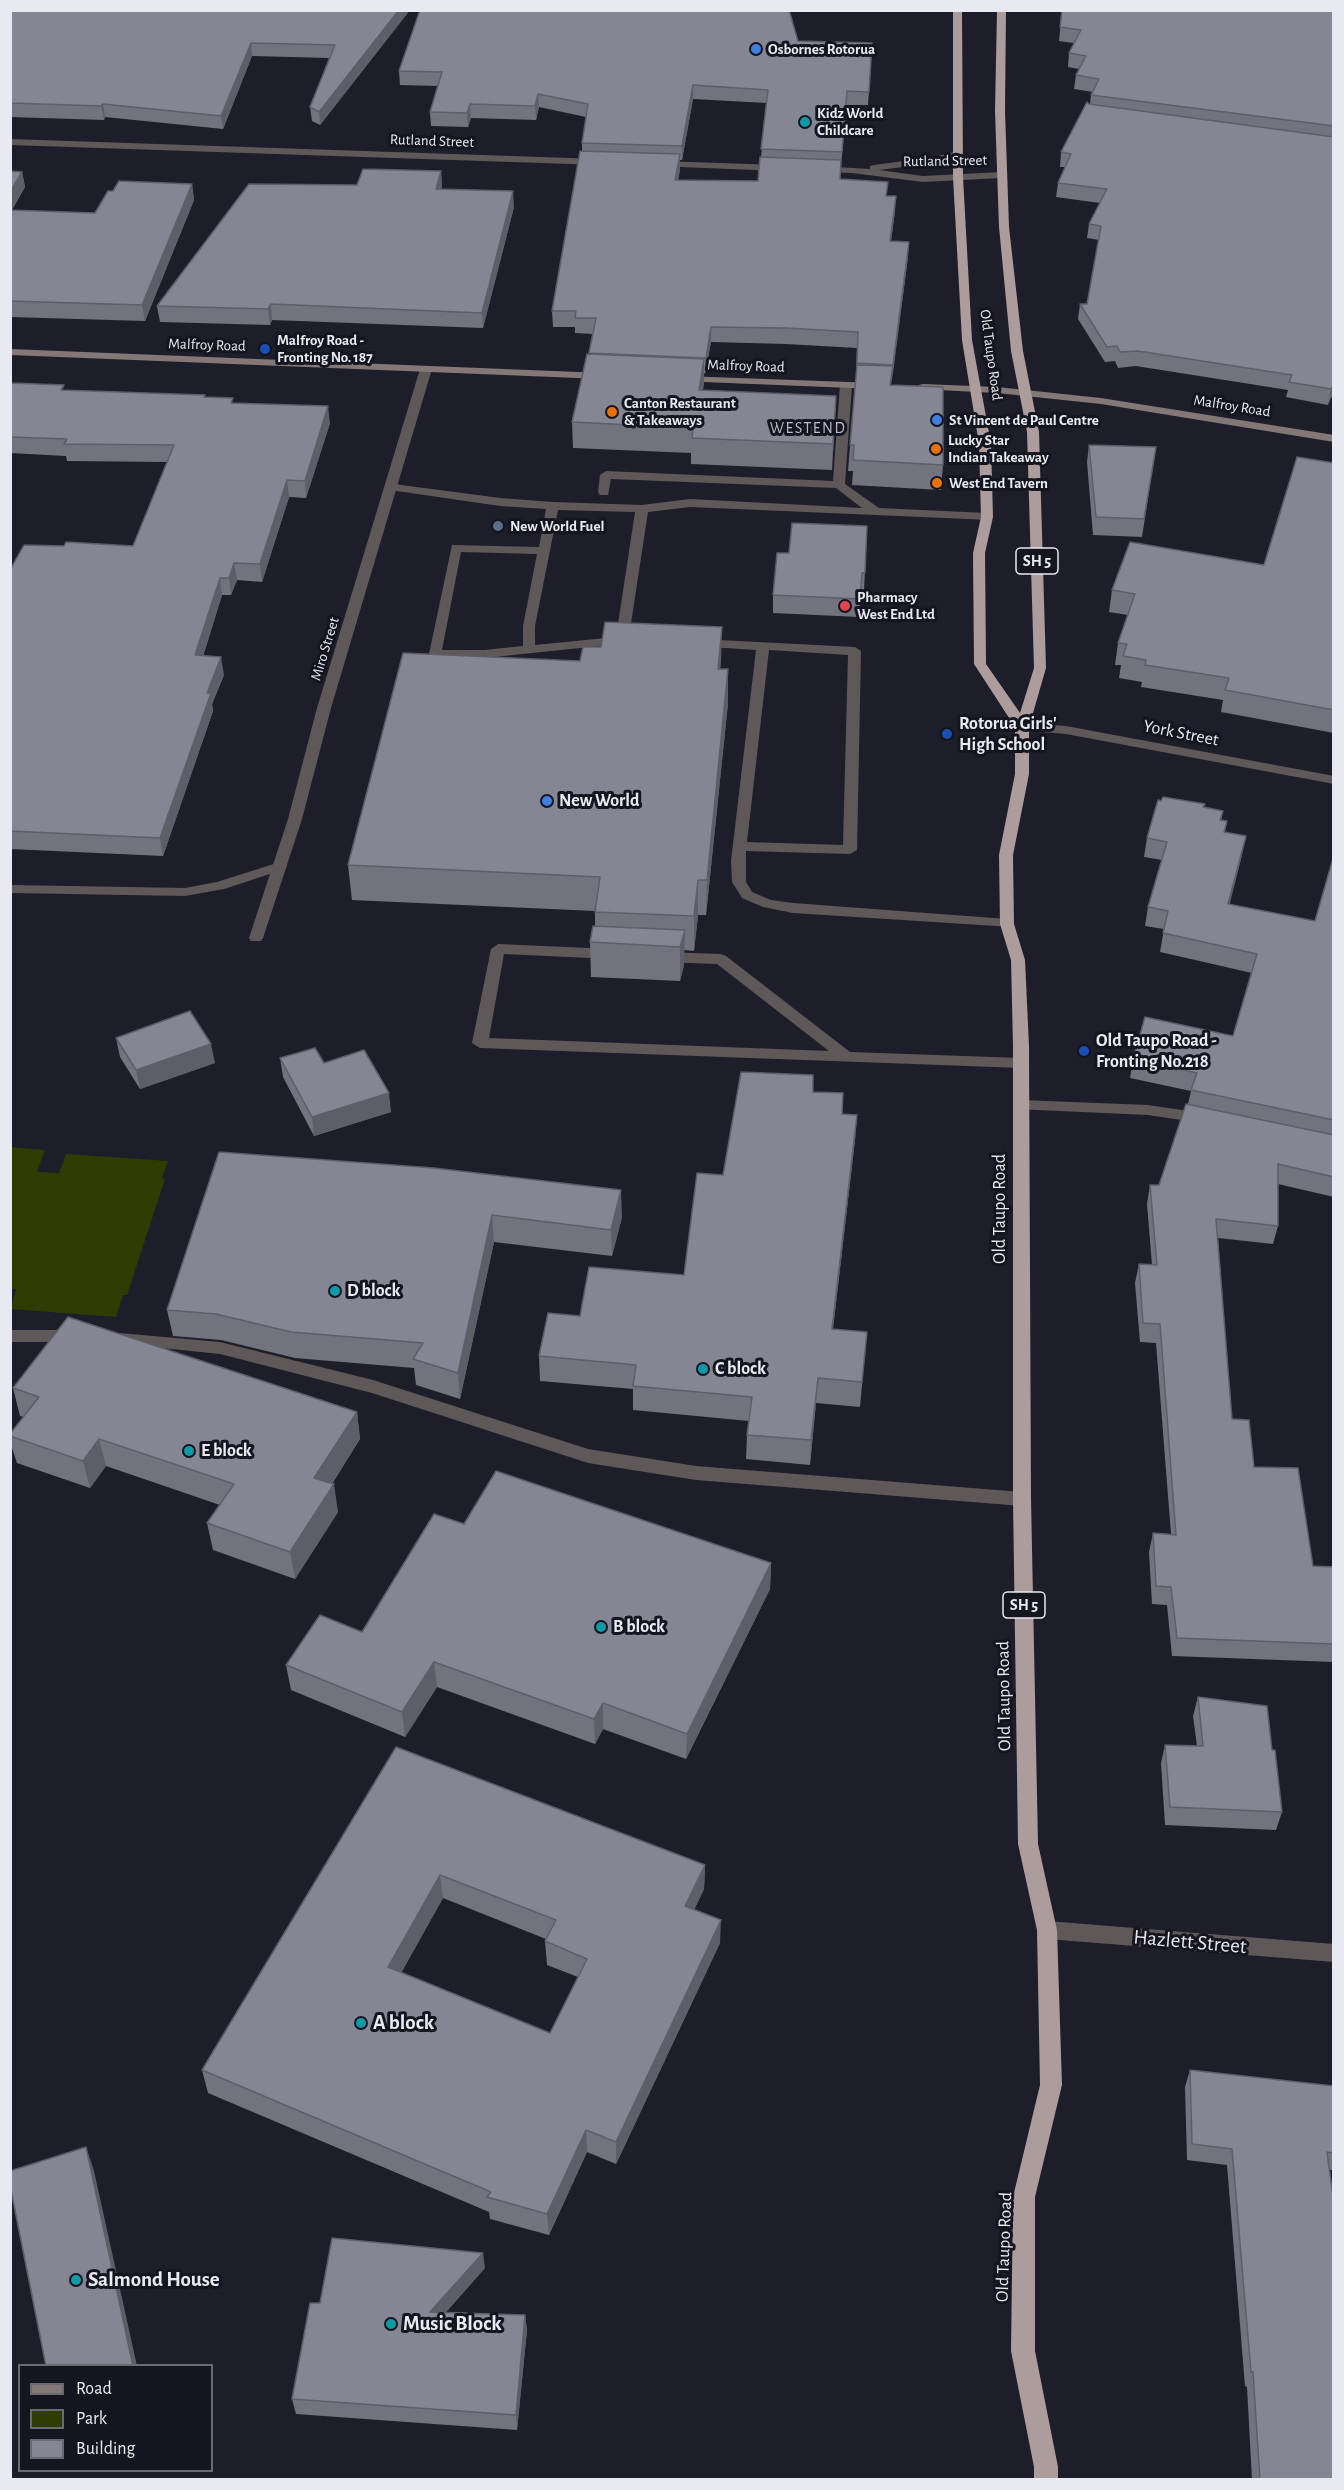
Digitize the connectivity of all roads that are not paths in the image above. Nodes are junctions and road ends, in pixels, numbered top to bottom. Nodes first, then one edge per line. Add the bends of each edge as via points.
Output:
1 (957, 10) edge
2 (1002, 10) edge
3 (10, 142) edge
4 (957, 154) junction
5 (615, 162) edge
6 (651, 163) edge
7 (793, 168) edge
8 (805, 169) edge
9 (852, 170) junction
10 (1002, 175) junction
11 (958, 177) junction
12 (10, 352) edge
13 (426, 369) junction
14 (612, 376) edge
15 (671, 378) edge
16 (846, 385) junction
17 (890, 386) edge
18 (909, 386) edge
19 (974, 389) junction
20 (1025, 393) junction
21 (1334, 439) edge
22 (839, 485) junction
23 (390, 486) junction
24 (604, 492) dead end
25 (554, 506) junction
26 (642, 509) junction
27 (876, 512) junction
28 (987, 517) junction
29 (545, 551) junction
30 (681, 643) edge
31 (763, 646) junction
32 (529, 649) junction
33 (1022, 727) junction
34 (1334, 780) edge
35 (740, 846) junction
36 (280, 866) junction
37 (10, 889) edge
38 (1007, 924) junction
39 (256, 938) dead end
40 (627, 955) edge
41 (650, 956) edge
42 (844, 1055) junction
43 (1021, 1063) junction
44 (1021, 1105) junction
45 (1220, 1122) edge
46 (10, 1336) edge
47 (1022, 1499) junction
48 (1047, 1930) junction
49 (1334, 1953) edge
50 (1046, 2480) edge

1 - 4 highway, Old Taupo Road
2 - 10 highway, Old Taupo Road / SH 5
3 - 5 street, Rutland Street
4 - 9 street, Rutland Street
4 - 11 highway, Old Taupo Road
6 - 7 street
8 - 9 street, Rutland Street
9 - 11 street, Rutland Street via 924,179
10 - 11 street, Rutland Street
10 - 20 highway, Old Taupo Road / SH 5 via 1015,339
11 - 19 highway, Old Taupo Road via 967,340
12 - 13 main road, Malfroy Road
13 - 14 main road, Malfroy Road
13 - 23 street, Miro Street
15 - 16 main road, Malfroy Road
16 - 17 main road, Malfroy Road
16 - 22 street
18 - 19 main road, Malfroy Road
19 - 20 main road, Malfroy Road
19 - 28 highway, Old Taupo Road via 984,431
20 - 21 main road, Malfroy Road via 1155,409
20 - 33 highway, Old Taupo Road / SH 5 via 1033,432 1040,668
22 - 24 street via 606,475
22 - 27 street
23 - 25 street
23 - 36 street, Miro Street
25 - 26 street
25 - 29 street
26 - 27 street via 690,503
26 - 32 street via 628,640
27 - 28 street
28 - 33 highway, Old Taupo Road via 979,553 980,664
29 - 32 street via 529,626
29 - 32 street via 456,548 435,654
30 - 31 street
31 - 35 street
31 - 35 street via 855,651 850,850
33 - 34 street, York Street via 1066,730
33 - 38 highway, Old Taupo Road / SH 5 via 1022,774 1006,855
35 - 38 street via 739,882 747,895 768,904
36 - 37 street via 219,886 185,892
36 - 39 street, Miro Street
38 - 43 highway, Old Taupo Road / SH 5 via 1018,960
40 - 42 street via 498,949 480,1043
41 - 42 street via 721,959
42 - 43 street
43 - 44 highway, Old Taupo Road / SH 5
44 - 45 street via 1148,1110
44 - 47 highway, Old Taupo Road / SH 5
46 - 47 street via 102,1338 220,1348 373,1387 588,1456 696,1473
47 - 48 highway, Old Taupo Road / SH 5 via 1028,1845
48 - 49 street, Hazlett Street
48 - 50 highway, Old Taupo Road / SH 5 via 1051,2085 1024,2197 1023,2302 1023,2351

